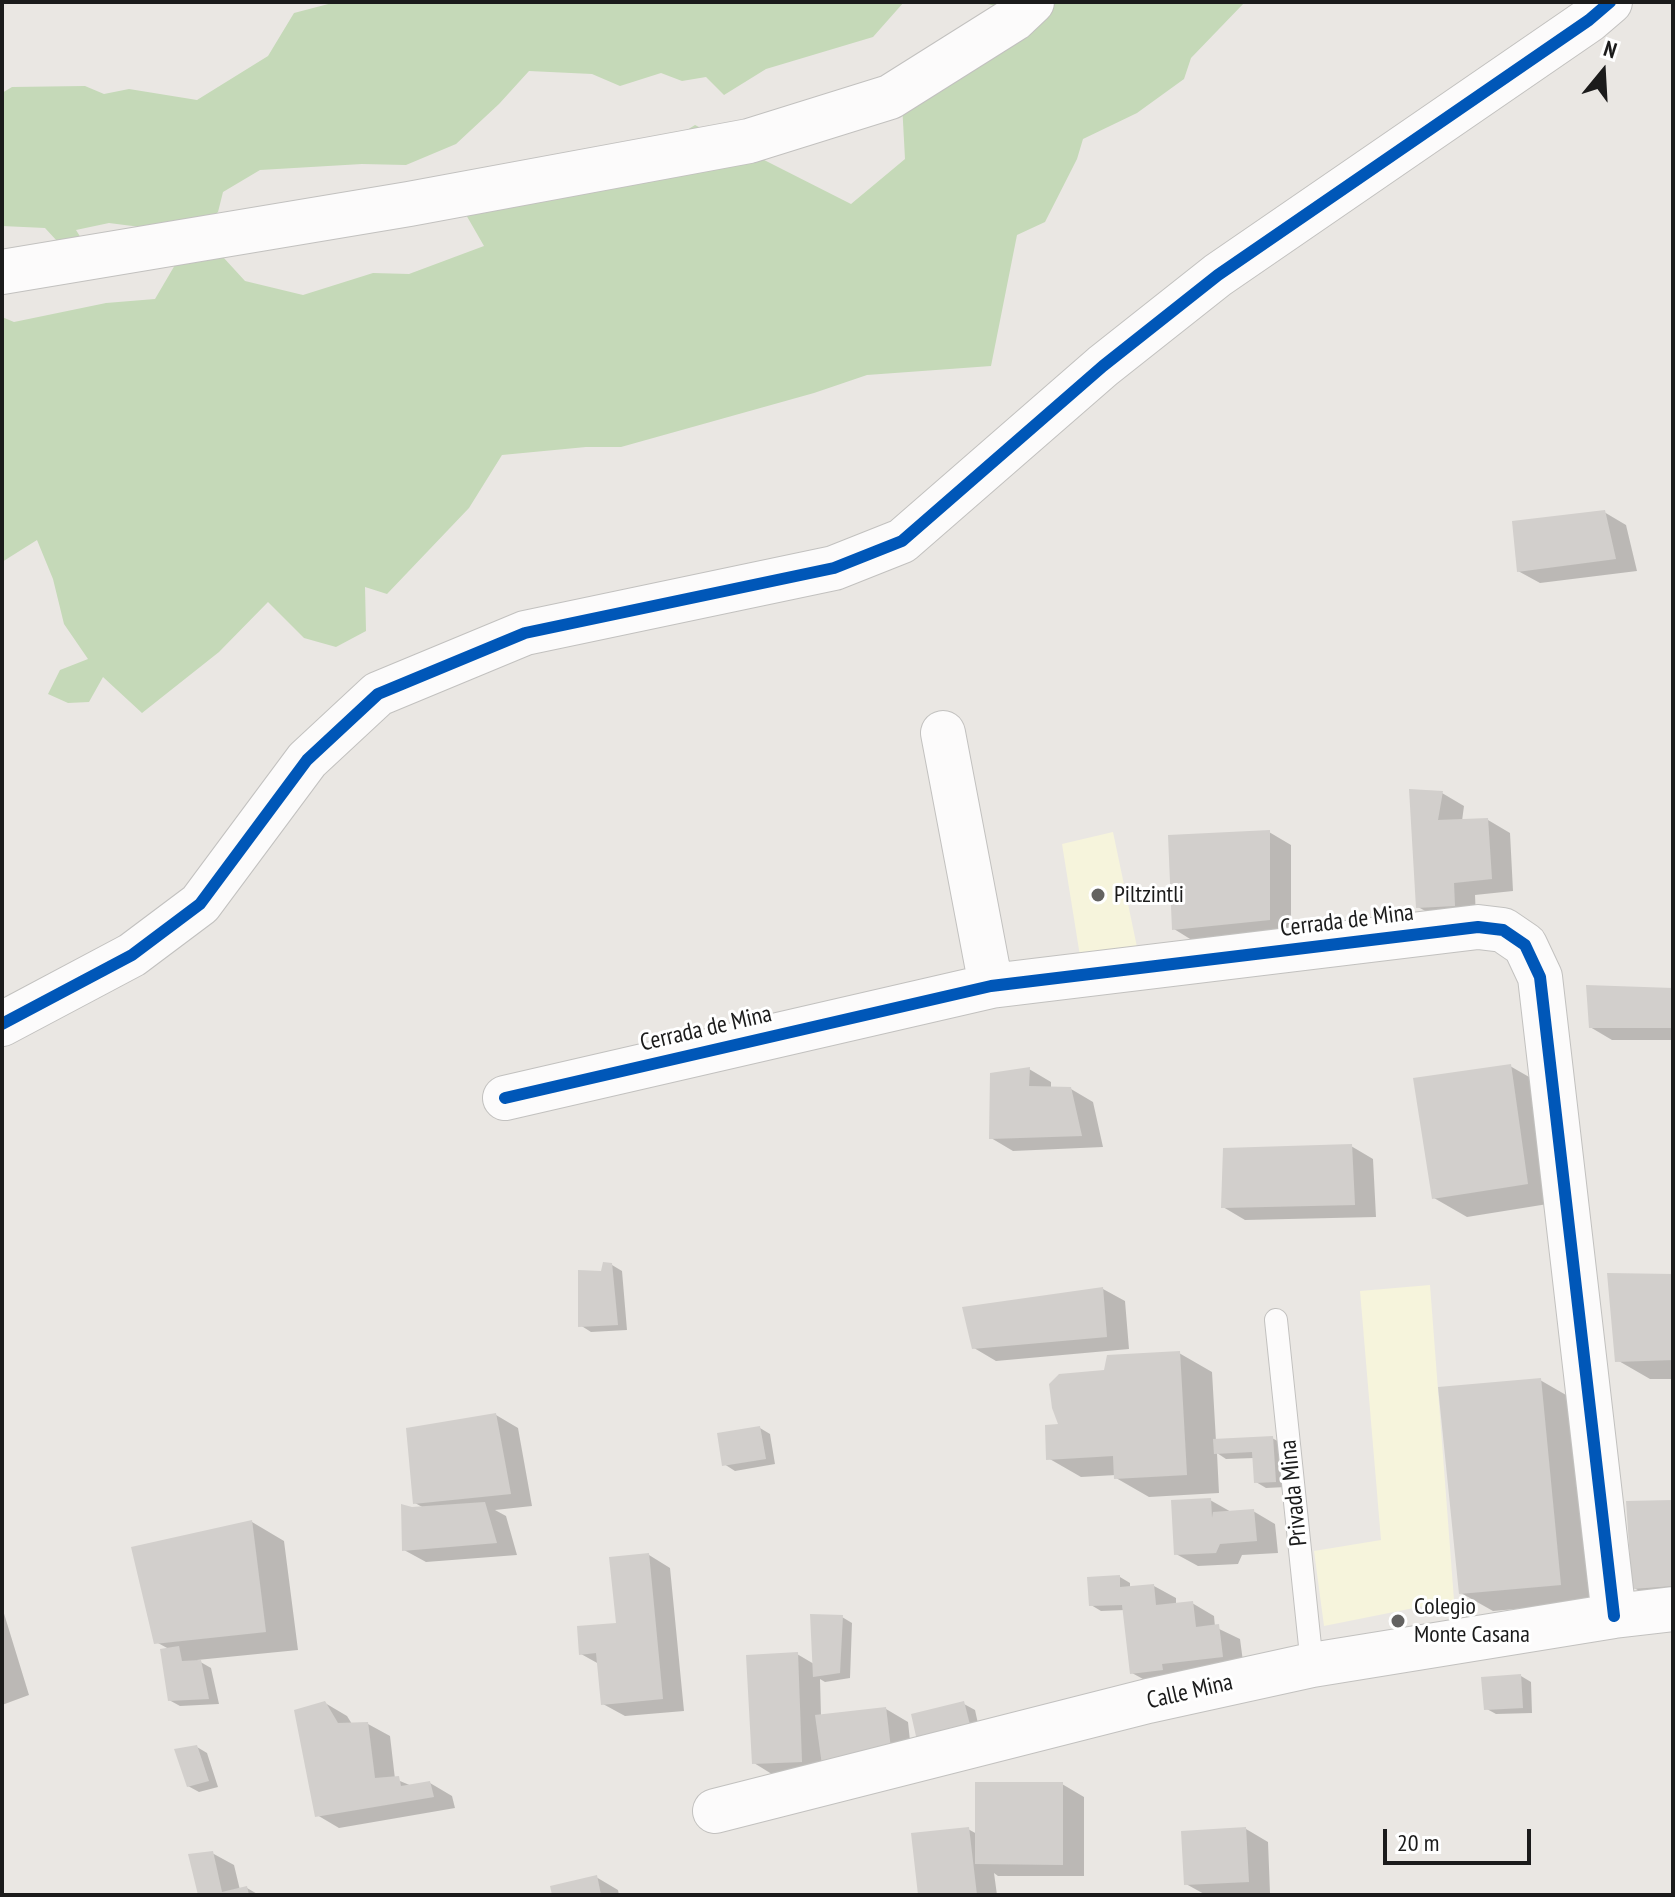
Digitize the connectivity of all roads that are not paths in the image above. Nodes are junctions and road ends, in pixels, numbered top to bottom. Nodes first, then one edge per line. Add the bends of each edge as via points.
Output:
1 (1032, 2) edge
2 (1610, 2) edge
3 (2, 272) edge
4 (943, 733) dead end
5 (991, 986) junction
6 (2, 1024) edge
7 (505, 1098) dead end
8 (1276, 1320) dead end
9 (1673, 1609) edge
10 (1614, 1616) junction
11 (1312, 1665) junction
12 (715, 1811) dead end

1 - 3 street via 1014,19 890,97 749,141
2 - 6 street via 1218,275 1103,366 902,541 834,568 525,633 378,694 307,760 200,904 132,955
4 - 5 street
5 - 7 street, Cerrada de Mina
5 - 10 street, Cerrada de Mina via 1478,927 1503,930 1525,945 1540,977
8 - 11 lane, Privada Mina
9 - 10 street, Calle Mina
10 - 11 street, Calle Mina
11 - 12 street, Calle Mina

